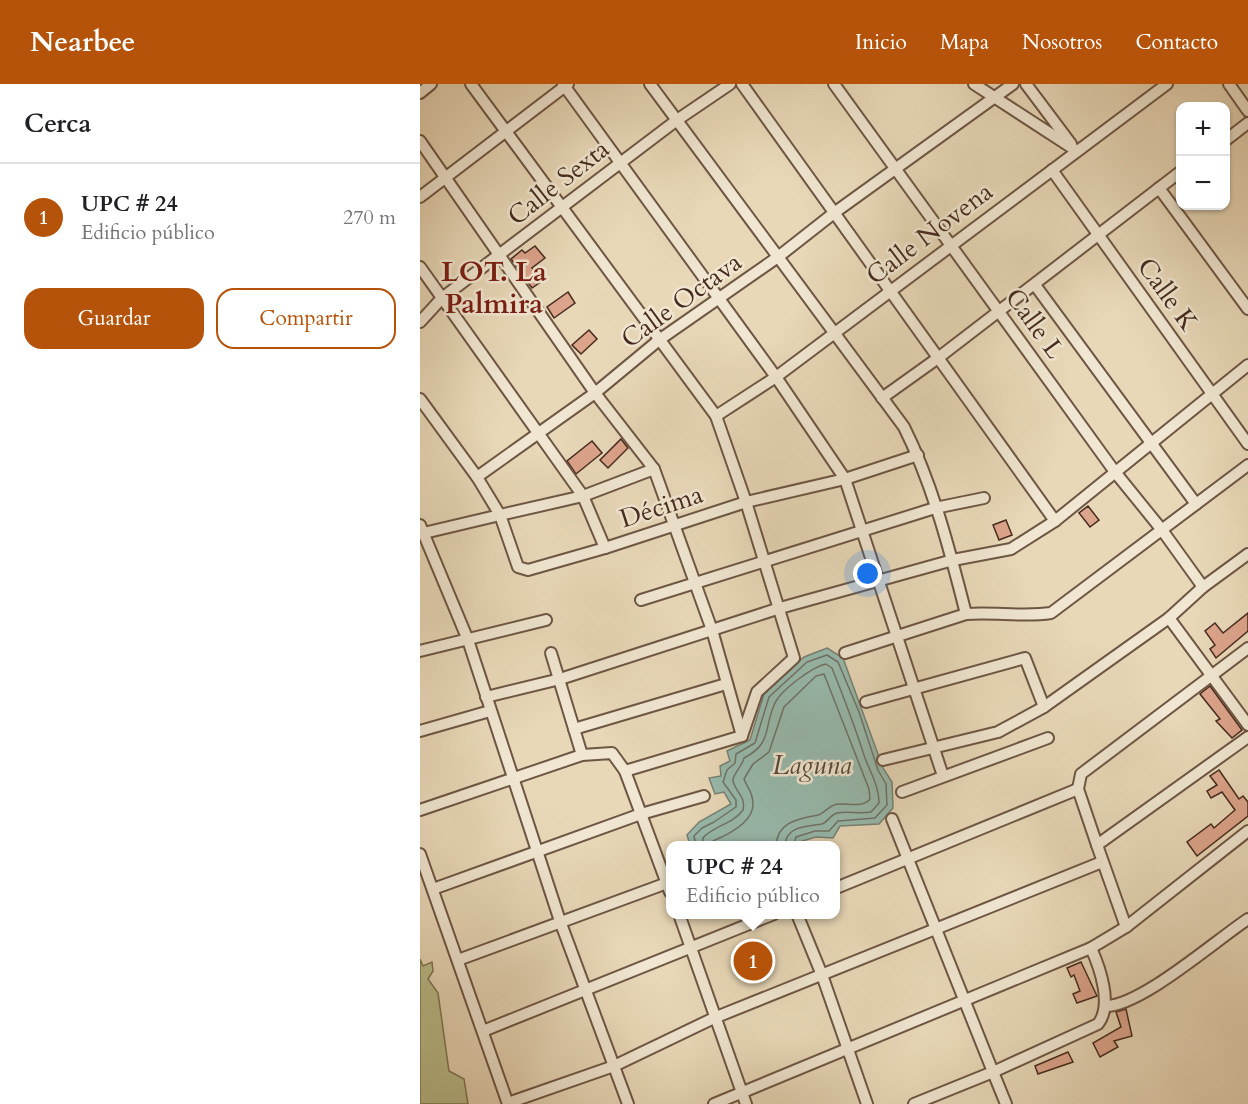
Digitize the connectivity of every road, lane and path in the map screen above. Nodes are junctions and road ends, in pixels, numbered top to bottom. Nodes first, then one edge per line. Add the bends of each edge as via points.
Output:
1 (431, 84) edge
2 (471, 84) edge
3 (650, 84) edge
4 (730, 84) edge
5 (742, 84) edge
6 (834, 84) edge
7 (974, 84) edge
8 (1013, 84) edge
9 (1026, 84) edge
10 (1167, 84) edge
11 (1229, 84) edge
12 (565, 85) edge
13 (420, 93) edge
14 (994, 97) junction
15 (1248, 111) edge
16 (677, 120) junction
17 (1248, 123) edge
18 (507, 131) junction
19 (1230, 137) edge
20 (420, 141) edge
21 (1077, 151) junction
22 (621, 162) junction
23 (896, 169) junction
24 (1052, 170) junction
25 (1176, 175) edge
26 (443, 177) junction
27 (1159, 188) junction
28 (420, 197) edge
29 (563, 207) junction
30 (834, 213) junction
31 (1098, 237) junction
32 (951, 245) junction
33 (498, 256) junction
34 (778, 257) junction
35 (420, 267) edge
36 (1035, 285) junction
37 (890, 291) junction
38 (442, 298) junction
39 (718, 300) junction
40 (1248, 309) edge
41 (999, 312) junction
42 (420, 322) edge
43 (834, 332) junction
44 (659, 340) junction
45 (938, 358) junction
46 (1248, 365) edge
47 (776, 377) junction
48 (1211, 392) junction
49 (595, 393) junction
50 (882, 398) junction
51 (420, 399) edge
52 (716, 416) junction
53 (537, 432) junction
54 (1150, 443) junction
55 (1248, 444) edge
56 (918, 455) junction
57 (1248, 465) edge
58 (654, 469) junction
59 (1115, 472) junction
60 (477, 477) junction
61 (845, 479) junction
62 (583, 496) junction
63 (984, 498) dead end
64 (746, 502) junction
65 (1196, 504) junction
66 (935, 508) junction
67 (500, 515) junction
68 (1055, 521) junction
69 (676, 524) junction
70 (422, 530) edge
71 (863, 530) junction
72 (1162, 530) junction
73 (605, 548) junction
74 (1248, 554) edge
75 (953, 560) junction
76 (765, 561) junction
77 (880, 580) junction
78 (695, 583) junction
79 (1203, 587) junction
80 (641, 600) dead end
81 (780, 608) junction
82 (966, 614) junction
83 (1169, 618) junction
84 (546, 620) dead end
85 (712, 630) junction
86 (897, 637) junction
87 (468, 640) junction
88 (1248, 648) edge
89 (420, 651) edge
90 (550, 652) dead end
91 (845, 653) dead end
92 (1210, 676) junction
93 (560, 679) junction
94 (726, 684) junction
95 (913, 689) junction
96 (486, 697) junction
97 (866, 702) dead end
98 (1044, 707) junction
99 (490, 711) junction
100 (1248, 725) edge
101 (574, 729) junction
102 (420, 731) edge
103 (742, 736) junction
104 (1248, 737) edge
105 (1048, 738) dead end
106 (934, 750) junction
107 (582, 755) junction
108 (884, 760) dead end
109 (625, 771) junction
110 (515, 776) junction
111 (943, 776) junction
112 (1078, 789) junction
113 (902, 792) dead end
114 (704, 796) dead end
115 (420, 810) edge
116 (641, 814) junction
117 (892, 819) dead end
118 (1248, 831) edge
119 (1097, 845) junction
120 (540, 852) junction
121 (420, 854) edge
122 (909, 856) junction
123 (1102, 862) junction
124 (666, 879) edge
125 (840, 886) edge
126 (666, 888) edge
127 (433, 889) junction
128 (681, 919) edge
129 (764, 919) edge
130 (799, 919) edge
131 (1248, 919) edge
132 (560, 921) junction
133 (1126, 927) junction
134 (937, 928) junction
135 (693, 948) junction
136 (1091, 948) junction
137 (458, 960) junction
138 (822, 975) junction
139 (586, 991) junction
140 (967, 1001) junction
141 (1105, 1006) junction
142 (714, 1018) junction
143 (483, 1031) junction
144 (847, 1049) junction
145 (614, 1066) junction
146 (993, 1072) junction
147 (742, 1091) junction
148 (508, 1104) edge
149 (628, 1104) edge
150 (714, 1104) edge
151 (746, 1104) edge
152 (867, 1104) edge
153 (914, 1104) edge
154 (1006, 1104) edge

1 - 13 street
2 - 18 street
3 - 16 street
4 - 16 street, Calle Sexta
5 - 30 street
6 - 23 street, Calle L
7 - 14 street
8 - 14 street, Calle Octava
9 - 21 street
10 - 21 street, Calle Novena
11 - 15 street
12 - 18 street
12 - 22 street
14 - 21 street
14 - 23 street, Calle Octava
16 - 22 street, Calle Sexta
16 - 34 street
17 - 19 street
18 - 26 street
18 - 29 street
20 - 26 street
21 - 24 street, Calle Novena
22 - 29 street, Calle Sexta
22 - 39 street
23 - 30 street, Calle Octava
23 - 32 street, Calle L
24 - 31 street, Calle K
24 - 32 street, Calle Novena
25 - 27 street
26 - 28 street
26 - 33 street
27 - 31 street
27 - 40 street
29 - 33 street, Calle Sexta
29 - 44 street
30 - 34 street, Calle Octava
30 - 37 street
31 - 36 street
31 - 48 street, Calle K
32 - 37 street, Calle Novena
32 - 41 street, Calle L
33 - 38 street, Calle Sexta
33 - 49 street
34 - 39 street, Calle Octava
34 - 43 street
35 - 38 street
36 - 41 street
36 - 54 street
37 - 43 street, Calle Novena
37 - 45 street
38 - 42 street, Calle Sexta
38 - 53 street
39 - 44 street, Calle Octava
39 - 47 street
41 - 45 street
41 - 59 street, Calle L
43 - 47 street, Calle Novena
43 - 50 street
44 - 49 street, Calle Octava
44 - 52 street
45 - 50 street
45 - 68 street
46 - 48 street
47 - 52 street, Calle Novena
47 - 61 street
48 - 54 street
48 - 55 street, Calle K
49 - 53 street, Calle Octava
49 - 58 street
50 - 56 street via 904,427
51 - 60 street
52 - 64 street
53 - 60 street, Calle Octava
53 - 62 street
54 - 59 street
54 - 65 street
56 - 61 street, Décima
56 - 66 street
57 - 65 street
58 - 62 street
58 - 69 street
59 - 68 street
59 - 72 street, Calle L
60 - 67 street
61 - 64 street, Décima
61 - 71 street
62 - 67 street, Décima
62 - 73 street, Décima
63 - 66 street
64 - 69 street, Décima
64 - 76 street
65 - 72 street
66 - 71 street
66 - 75 street
67 - 70 street
67 - 73 street via 521,569
68 - 75 street via 1011,549
69 - 73 street, Décima
69 - 78 street
70 - 87 street
71 - 76 street
71 - 77 street
72 - 79 street, Calle L
72 - 82 street via 1051,613
74 - 79 street
75 - 77 street
75 - 82 street
76 - 78 street
76 - 81 street
77 - 81 street
77 - 86 street
78 - 80 street
78 - 85 street
79 - 83 street
81 - 85 street
81 - 103 street via 794,658 757,692
82 - 86 street
83 - 92 street
83 - 98 street
84 - 87 street
85 - 93 street
85 - 94 street
86 - 91 street
86 - 95 street
87 - 89 street
87 - 96 street
88 - 92 street
90 - 93 street
92 - 100 street
92 - 112 street via 1085,770
93 - 96 street
93 - 101 street
94 - 101 street
94 - 103 street
95 - 97 street
95 - 98 street via 1025,658
95 - 106 street
96 - 99 street
98 - 106 street via 998,732
99 - 102 street
99 - 110 street
101 - 107 street
103 - 109 street
104 - 119 street
105 - 111 street
106 - 108 street
106 - 111 street
107 - 109 street via 612,753
107 - 110 street
109 - 116 street
110 - 115 street
110 - 120 street
111 - 113 street
112 - 119 street
112 - 122 street
114 - 116 street
116 - 120 street
116 - 124 street
117 - 122 street
118 - 133 street
119 - 123 street
120 - 127 street
120 - 132 street
121 - 127 street
122 - 125 street
122 - 134 street
123 - 133 street
123 - 134 street
126 - 132 street
127 - 137 street
128 - 135 street
129 - 135 street
130 - 138 street
131 - 141 street via 1148,990 1122,1004
132 - 137 street
132 - 139 street
133 - 136 street
134 - 138 street
134 - 140 street
135 - 139 street
135 - 142 street
136 - 140 street
136 - 141 street
137 - 143 street
138 - 142 street
138 - 144 street
139 - 143 street
139 - 145 street
140 - 144 street
140 - 146 street
141 - 146 street via 1098,1024
142 - 145 street
142 - 147 street
143 - 148 street
144 - 147 street
144 - 152 street
145 - 148 street
145 - 149 street
146 - 153 street
146 - 154 street
147 - 150 street
147 - 151 street

